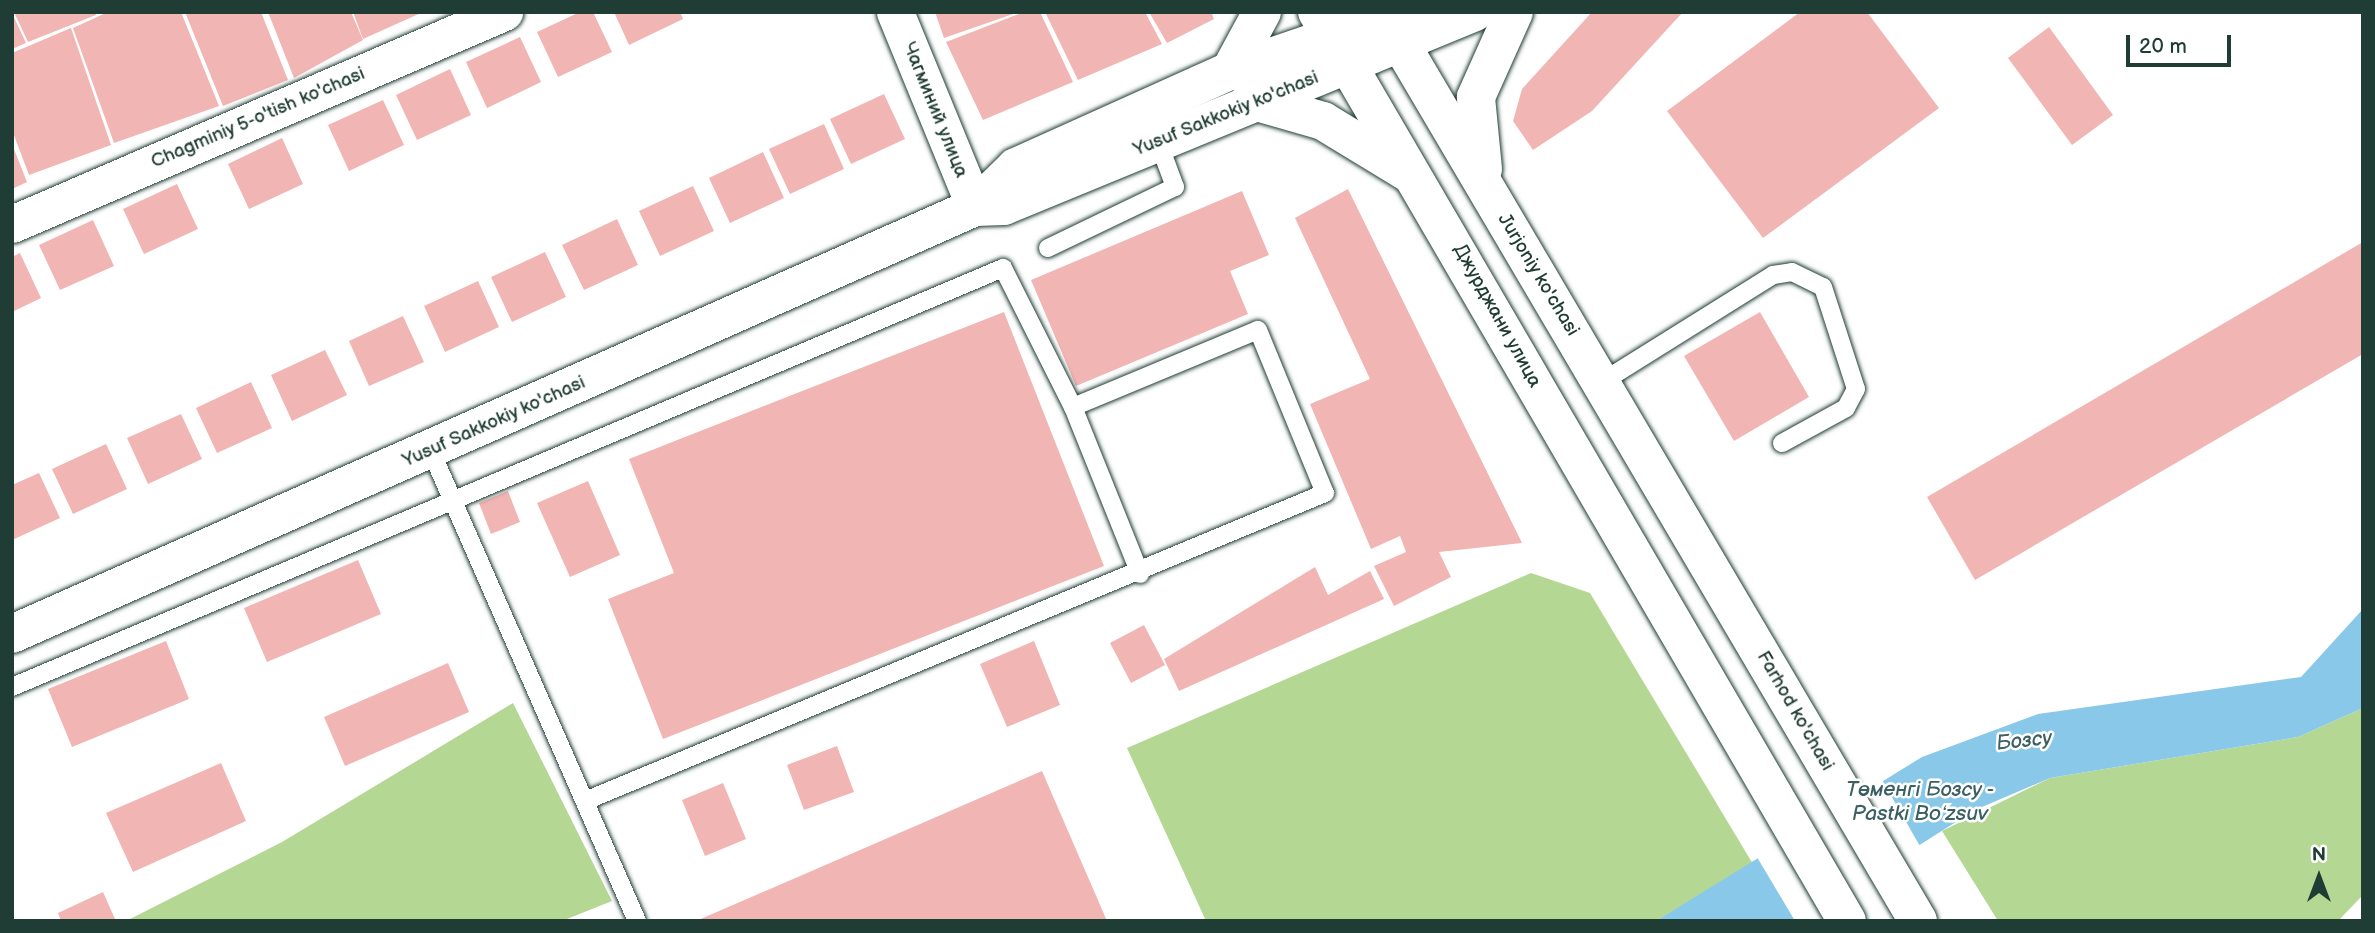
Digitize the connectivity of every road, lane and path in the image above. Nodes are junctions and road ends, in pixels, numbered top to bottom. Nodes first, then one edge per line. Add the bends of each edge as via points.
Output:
1 (504, 12) edge
2 (895, 12) edge
3 (1262, 12) edge
4 (1475, 12) edge
5 (1514, 12) edge
6 (1393, 22) edge
7 (1334, 38) edge
8 (1240, 85) junction
9 (1158, 141) junction
10 (1423, 183) junction
11 (1487, 189) junction
12 (975, 207) junction
13 (12, 224) edge
14 (1048, 248) dead end
15 (1602, 382) junction
16 (1073, 407) junction
17 (1782, 443) dead end
18 (431, 451) junction
19 (453, 501) junction
20 (1694, 537) joint
21 (1140, 574) junction
22 (12, 634) edge
23 (12, 687) edge
24 (584, 801) junction
25 (637, 921) edge
26 (1847, 921) edge
27 (1918, 921) edge

1 - 13 street, Chagminiy 5-o'tish ko'chasi
2 - 12 street, Чагминий улица
3 - 8 main road
4 - 6 main road, Yusuf Sakkokiy ko'chasi
5 - 11 main road via 1476,97
6 - 7 main road, Yusuf Sakkokiy ko'chasi
6 - 11 main road, Jurjoniy ko'chasi
7 - 8 main road, Yusuf Sakkokiy ko'chasi
7 - 10 main road, Джурджани улица
8 - 9 main road, Yusuf Sakkokiy ko'chasi
8 - 10 main road via 1323,121
8 - 12 main road, Yusuf Sakkokiy ko'chasi via 1016,167
9 - 12 main road, Yusuf Sakkokiy ko'chasi via 1004,206
9 - 14 lane via 1175,187
10 - 26 main road, Джурджани улица via 1640,569
11 - 15 main road, Jurjoniy ko'chasi
12 - 18 main road, Yusuf Sakkokiy ko'chasi
15 - 17 lane via 1773,275 1792,272 1823,287 1856,389 1846,408
15 - 20 main road, Jurjoniy ko'chasi
16 - 19 lane via 1003,268
16 - 21 lane
16 - 21 lane via 1258,330 1325,493
18 - 19 lane
18 - 22 main road, Yusuf Sakkokiy ko'chasi
19 - 23 lane
19 - 24 lane
20 - 27 main road, Farhod ko'chasi
21 - 24 lane
24 - 25 lane

